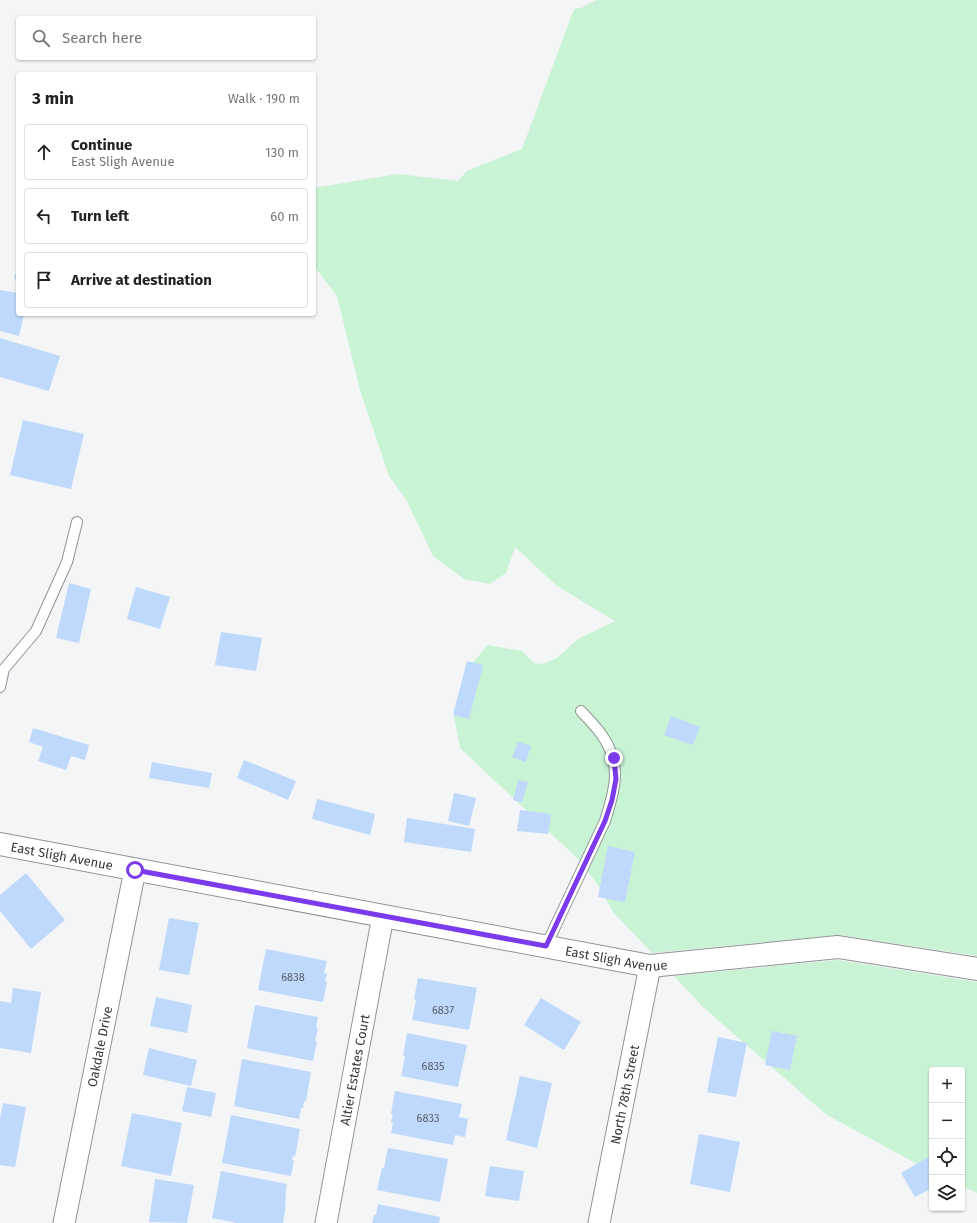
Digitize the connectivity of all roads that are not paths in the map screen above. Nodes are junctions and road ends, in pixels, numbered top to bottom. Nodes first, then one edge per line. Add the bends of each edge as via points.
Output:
1 (77, 522) dead end
2 (0, 688) edge
3 (581, 711) dead end
4 (0, 844) edge
5 (135, 870) junction
6 (383, 916) junction
7 (546, 946) junction
8 (650, 966) junction
9 (977, 969) edge
10 (64, 1223) edge
11 (326, 1223) edge
12 (599, 1223) edge

1 - 2 lane via 67,562 36,631 4,669
3 - 7 lane via 605,738 614,758 616,779 605,821
4 - 5 street, East Sligh Avenue
5 - 6 street, East Sligh Avenue
5 - 10 street, Oakdale Drive
6 - 7 street, East Sligh Avenue
6 - 11 street, Altier Estates Court
7 - 8 street, East Sligh Avenue
8 - 9 street, East Sligh Avenue via 838,947
8 - 12 street, North 78th Street

